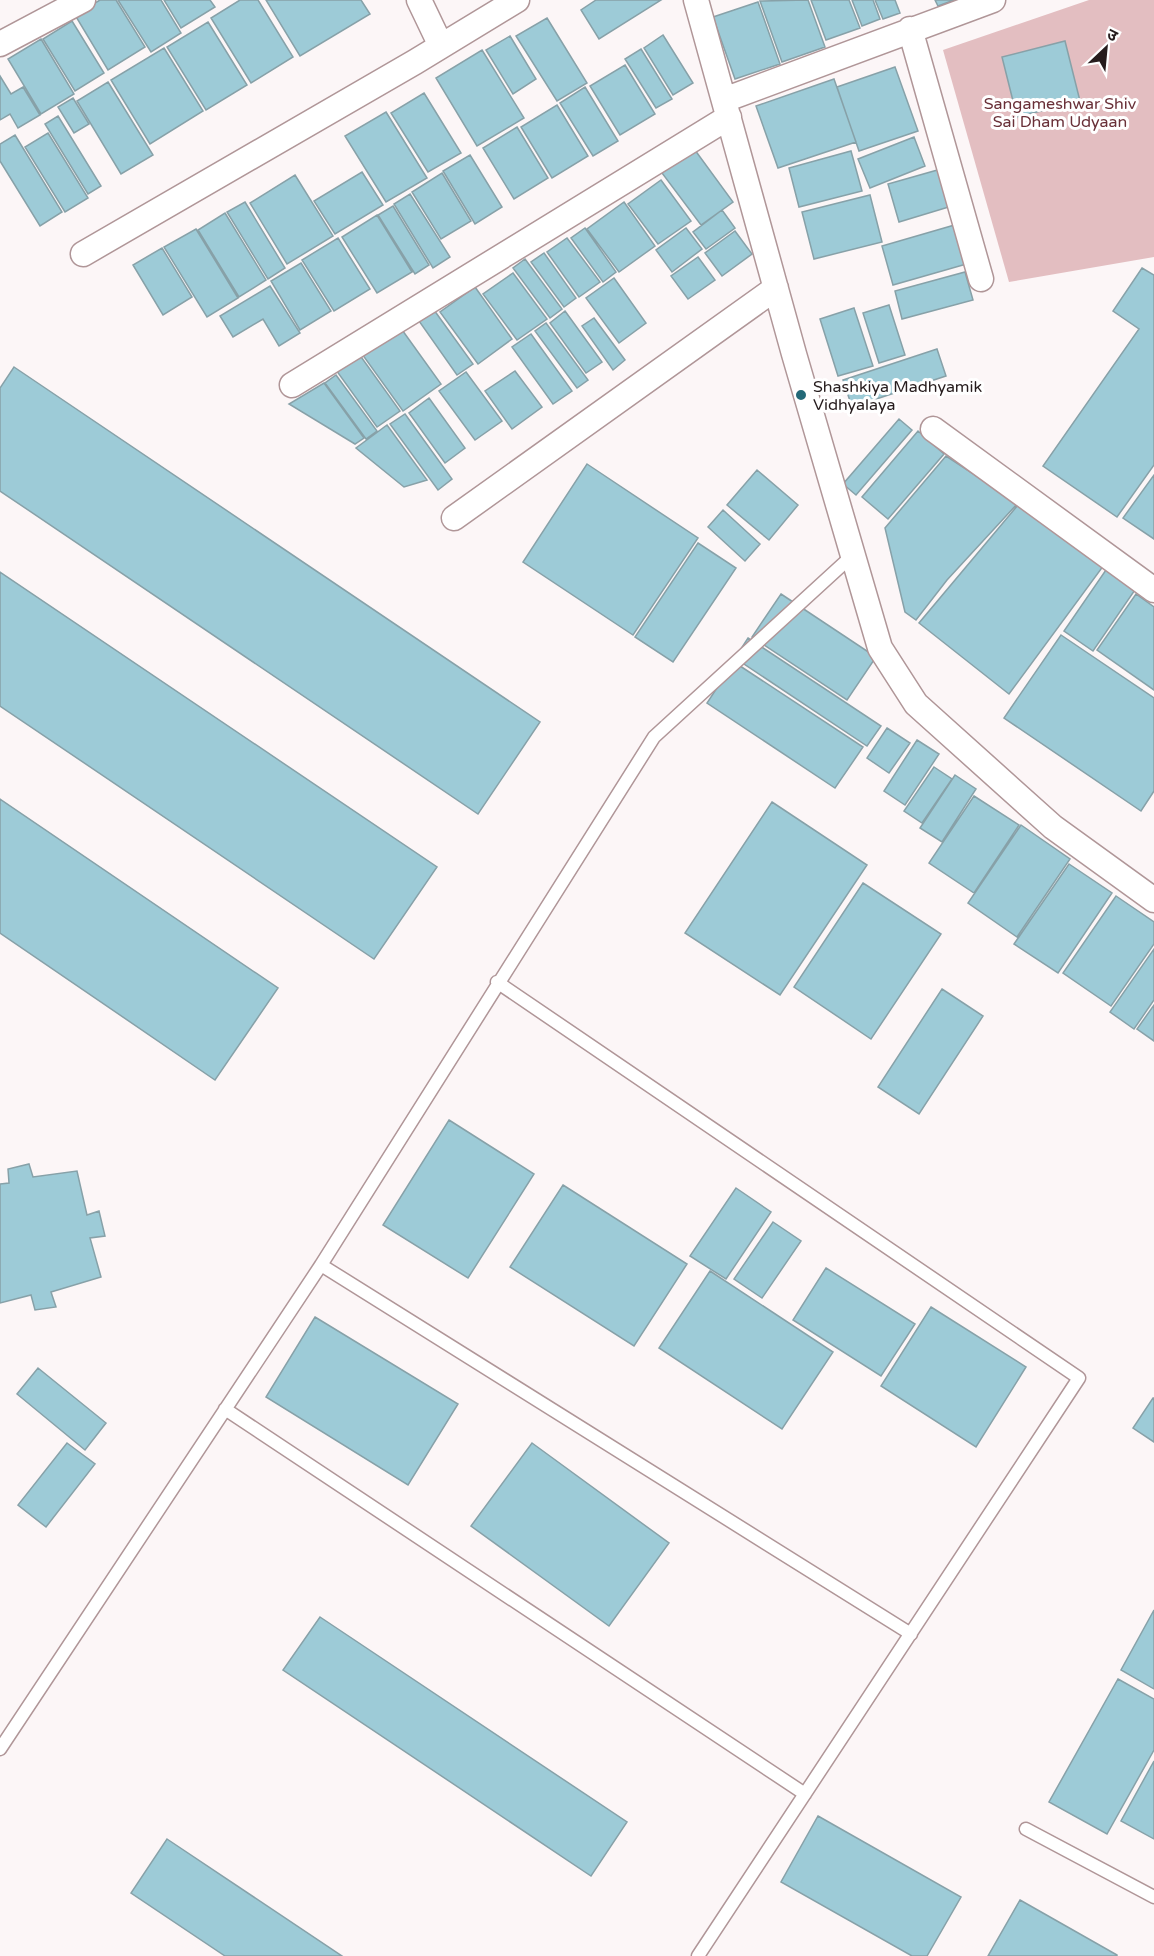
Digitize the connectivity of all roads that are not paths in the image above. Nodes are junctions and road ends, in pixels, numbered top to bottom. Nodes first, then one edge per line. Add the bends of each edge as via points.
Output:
1 (83, 0) edge
2 (419, 0) edge
3 (517, 0) edge
4 (696, 0) edge
5 (993, 0) edge
6 (910, 29) junction
7 (0, 44) edge
8 (441, 46) junction
9 (726, 108) junction
10 (83, 254) dead end
11 (981, 279) dead end
12 (776, 288) junction
13 (292, 385) dead end
14 (933, 429) dead end
15 (454, 518) dead end
16 (854, 554) junction
17 (1154, 590) edge
18 (1154, 900) edge
19 (497, 982) junction
20 (321, 1265) junction
21 (225, 1409) junction
22 (911, 1634) junction
23 (0, 1749) edge
24 (805, 1794) junction
25 (1026, 1829) dead end
26 (1154, 1898) edge
27 (698, 1956) edge

1 - 7 street
2 - 8 street
3 - 8 street
4 - 9 street
5 - 6 street
6 - 9 street
6 - 11 street
8 - 10 street
9 - 12 street
9 - 13 street
12 - 15 street
12 - 16 street
14 - 17 street
16 - 18 street via 880,648 916,704 1053,827
16 - 19 lane via 654,737
19 - 20 lane
19 - 22 lane via 1079,1378
20 - 21 lane
20 - 22 lane
21 - 23 lane
21 - 24 lane
22 - 24 lane
24 - 27 lane
25 - 26 lane

